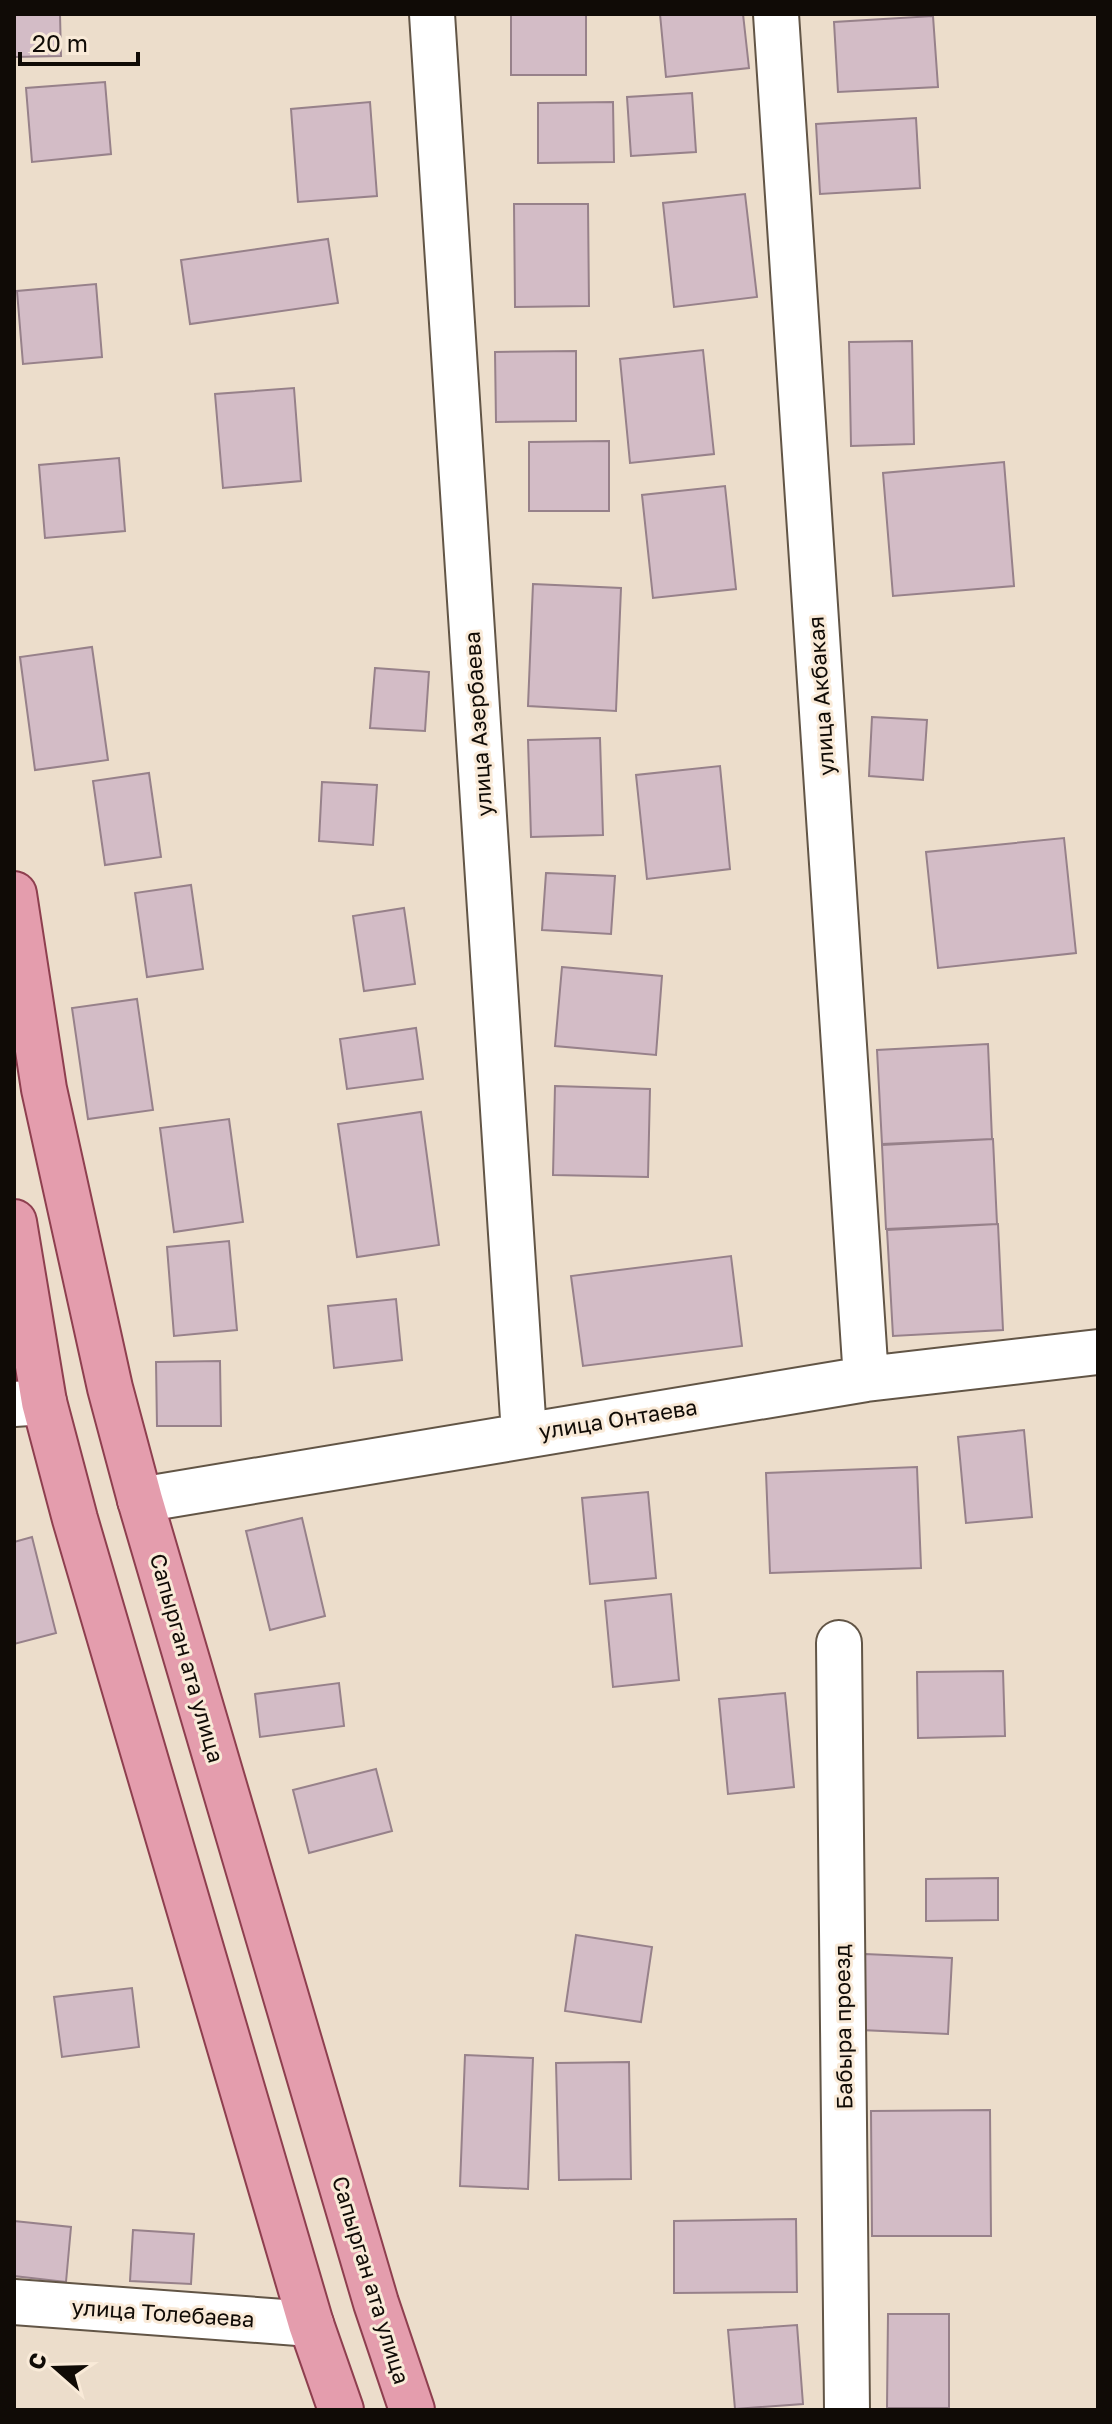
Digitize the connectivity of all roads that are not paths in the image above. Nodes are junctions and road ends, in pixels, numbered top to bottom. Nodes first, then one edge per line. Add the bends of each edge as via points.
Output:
1 (432, 14) edge
2 (776, 14) edge
3 (14, 894) edge
4 (14, 1222) edge
5 (1098, 1352) edge
6 (866, 1379) junction
7 (29, 1403) edge
8 (524, 1434) junction
9 (140, 1500) junction
10 (839, 1643) dead end
11 (14, 2302) edge
12 (311, 2324) junction
13 (341, 2410) edge
14 (412, 2410) edge
15 (847, 2410) edge

1 - 8 street, улица Азербаева
2 - 6 street, улица Акбакая
3 - 9 main road, Сапырган ата улица via 44,1089
4 - 7 main road
5 - 6 street, улица Онтаева
6 - 8 street, улица Онтаева
7 - 12 main road via 79,1534
8 - 9 street, улица Онтаева
9 - 14 main road, Сапырган ата улица
10 - 15 street, Бабыра проезд
11 - 12 street, улица Толебаева
12 - 13 main road

